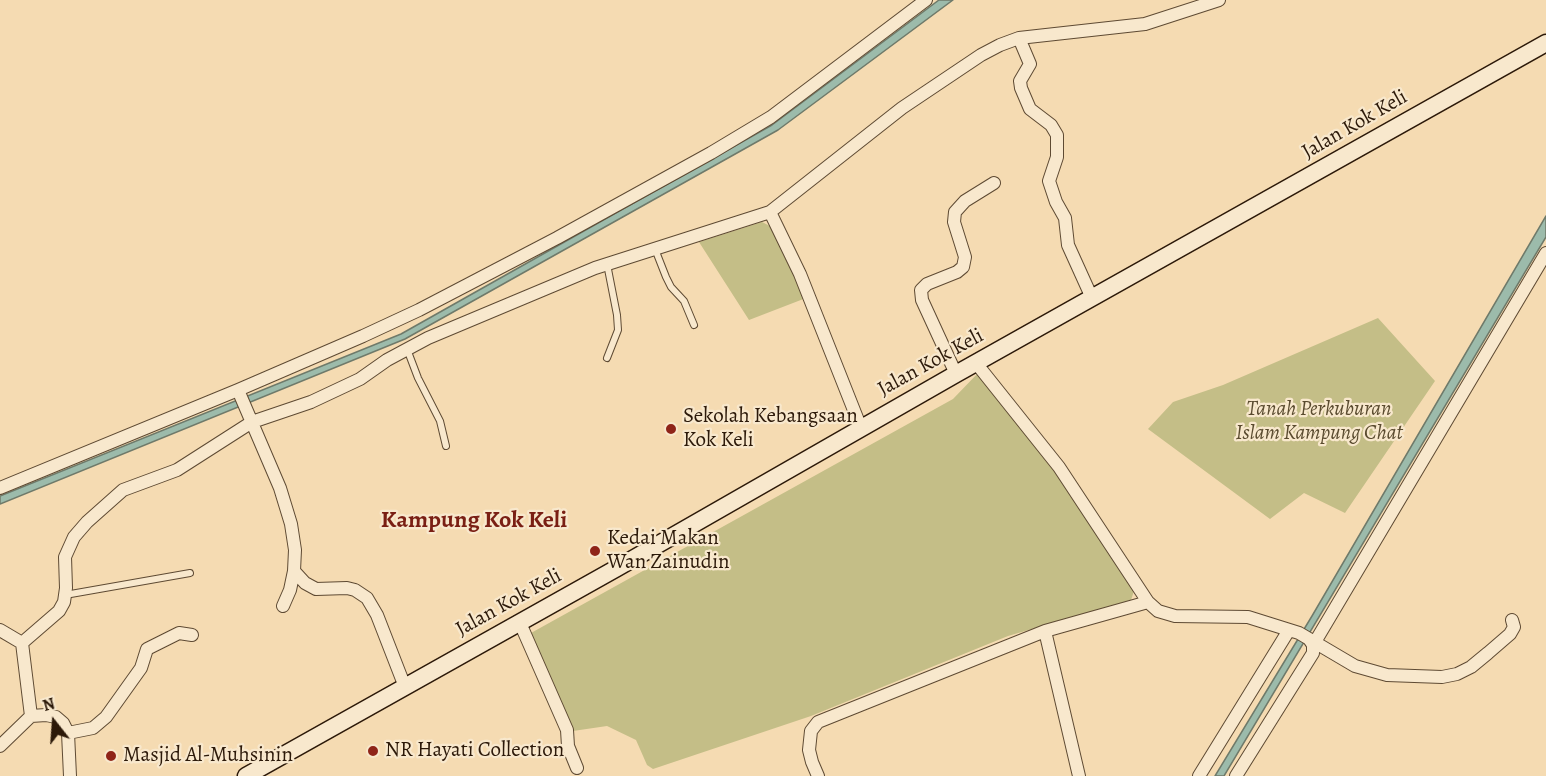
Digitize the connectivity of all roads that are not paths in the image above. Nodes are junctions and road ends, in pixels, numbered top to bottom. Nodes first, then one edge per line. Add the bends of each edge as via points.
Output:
1 (926, 0) edge
2 (1219, 0) edge
3 (1019, 38) junction
4 (1546, 43) edge
5 (993, 183) dead end
6 (770, 212) junction
7 (655, 248) junction
8 (1546, 253) edge
9 (607, 264) junction
10 (1092, 298) junction
11 (694, 325) dead end
12 (407, 349) junction
13 (607, 358) dead end
14 (976, 363) junction
15 (956, 374) junction
16 (239, 391) junction
17 (252, 422) junction
18 (861, 428) junction
19 (446, 446) dead end
20 (0, 488) edge
21 (294, 571) junction
22 (190, 573) dead end
23 (65, 595) junction
24 (1148, 602) junction
25 (283, 606) dead end
26 (1512, 620) dead end
27 (520, 623) junction
28 (0, 630) edge
29 (1045, 631) junction
30 (192, 635) dead end
31 (1303, 636) junction
32 (22, 643) junction
33 (405, 687) junction
34 (31, 716) junction
35 (68, 733) junction
36 (0, 746) edge
37 (577, 768) dead end
38 (70, 776) edge
39 (246, 776) edge
40 (818, 776) edge
41 (1079, 776) edge
42 (1199, 776) edge
43 (1236, 776) edge

1 - 16 street via 787,106 711,153 429,305
2 - 3 street via 1145,24
3 - 6 street via 981,56 902,108
3 - 10 street via 1030,64 1020,81 1021,88 1030,109 1051,125 1057,135 1057,158 1049,181 1065,218 1068,245
4 - 10 street, Jalan Kok Keli
5 - 15 street via 965,201 955,213 965,257 963,267 921,290
6 - 7 street
6 - 18 street via 801,274
7 - 9 street
7 - 11 lane via 666,277
8 - 31 street
9 - 12 street
9 - 13 lane via 618,330
10 - 14 street, Jalan Kok Keli
12 - 17 street via 321,398
12 - 19 lane via 440,421
14 - 15 street, Jalan Kok Keli
14 - 24 street via 1059,467
15 - 18 street, Jalan Kok Keli
16 - 17 street
16 - 20 street
17 - 21 street via 285,502 295,550
17 - 23 street via 177,470 123,490 87,522 74,537 65,557
18 - 27 street, Jalan Kok Keli
21 - 25 street
21 - 33 street via 316,589 347,588 367,598
22 - 23 lane
23 - 32 street via 59,611
24 - 29 street
24 - 31 street via 1165,614 1243,616
26 - 31 street via 1510,634 1488,653 1471,667 1443,677 1387,675 1355,666
27 - 33 street, Jalan Kok Keli
27 - 37 street via 567,730 568,746
28 - 32 street
29 - 40 street via 818,722 811,731 809,750
29 - 41 street
30 - 35 street via 179,633 147,649 141,668 106,717 93,728
31 - 42 street
31 - 43 street via 1313,645 1313,653
32 - 34 street
33 - 39 street, Jalan Kok Keli
34 - 35 street via 56,717
34 - 36 street
35 - 38 street

